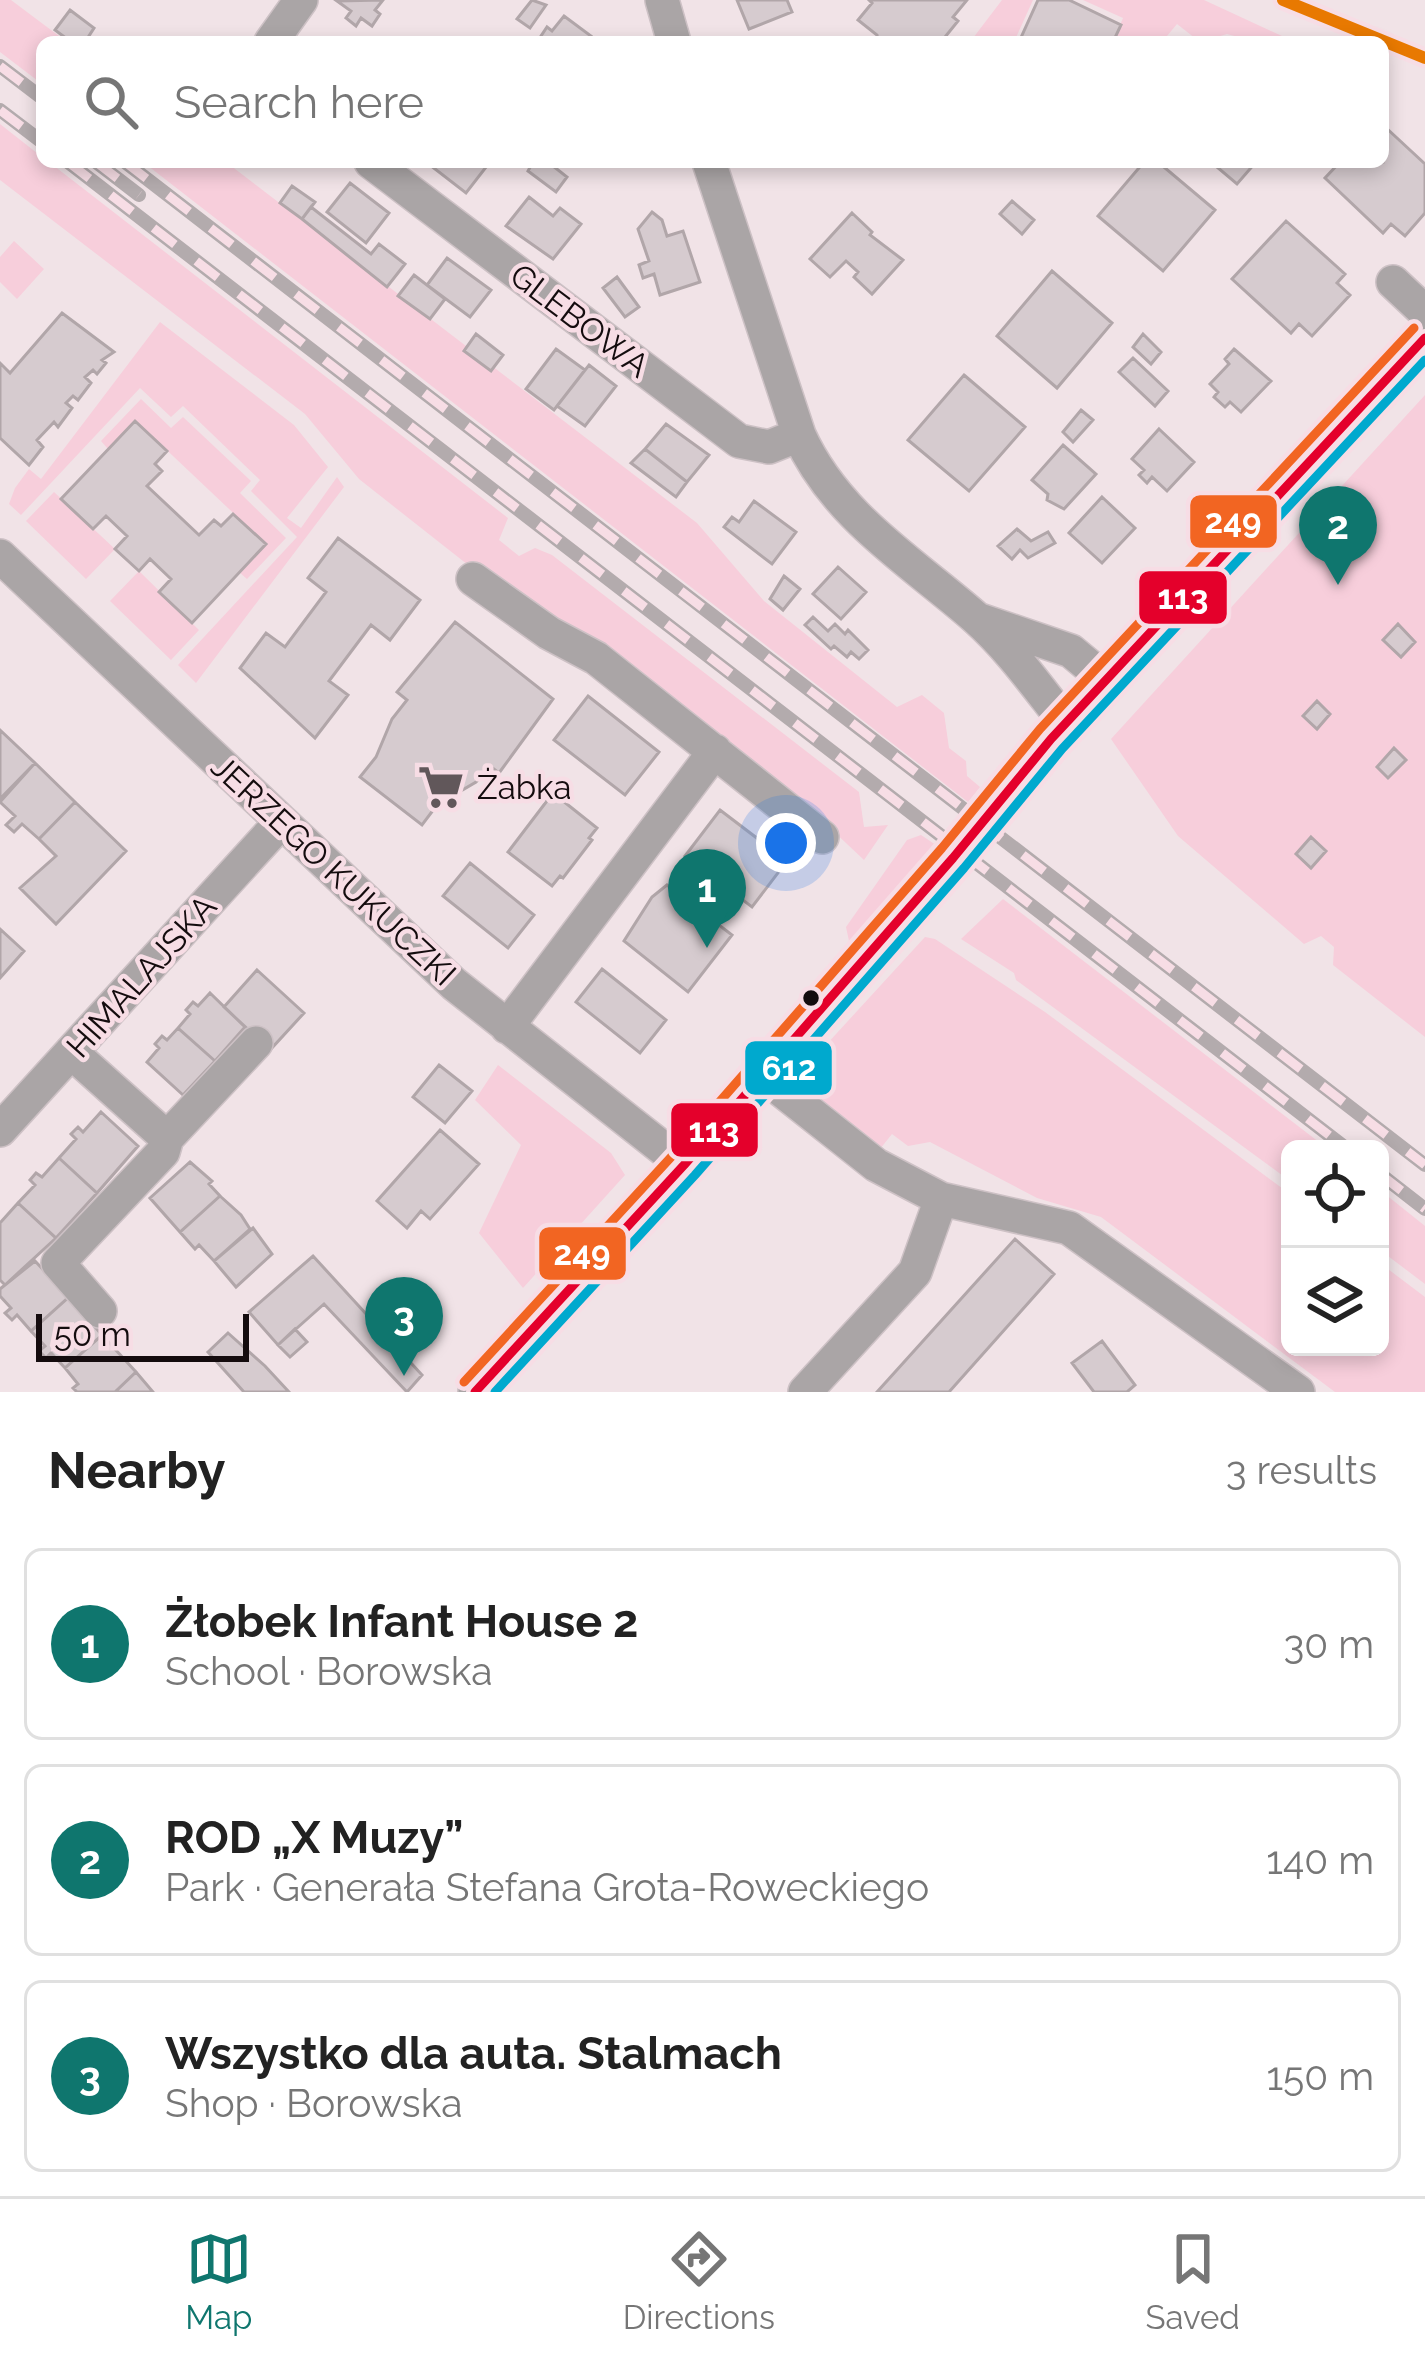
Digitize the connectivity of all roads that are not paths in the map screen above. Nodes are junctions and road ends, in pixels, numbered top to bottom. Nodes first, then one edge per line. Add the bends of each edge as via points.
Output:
1 (301, 0) edge
2 (662, 0) edge
3 (275, 36) edge
4 (672, 36) edge
5 (378, 168) edge
6 (711, 168) edge
7 (1393, 282) dead end
8 (1425, 313) edge
9 (1425, 338) edge
10 (799, 435) junction
11 (0, 556) edge
12 (473, 579) dead end
13 (980, 620) junction
14 (1106, 680) junction
15 (1058, 731) junction
16 (715, 751) junction
17 (999, 801) tunnel mouth
18 (281, 822) junction
19 (823, 837) dead end
20 (952, 859) tunnel mouth
21 (507, 1027) junction
22 (256, 1042) dead end
23 (71, 1052) junction
24 (761, 1074) junction
25 (0, 1130) edge
26 (167, 1138) junction
27 (684, 1166) junction
28 (941, 1199) junction
29 (100, 1311) dead end
30 (475, 1392) edge
31 (806, 1392) edge
32 (1298, 1392) edge

1 - 3 street
2 - 4 street
5 - 10 street, GLEBOWA via 739,441 769,447
6 - 10 street
7 - 8 street
9 - 14 street
10 - 13 street via 814,469 862,524
11 - 18 street, JERZEGO KUKUCZKI
12 - 16 street via 596,658
13 - 14 street via 1070,651
13 - 15 street
14 - 15 street
15 - 17 street
16 - 19 street
16 - 21 street
18 - 21 street, JERZEGO KUKUCZKI
18 - 23 street, HIMALAJSKA
20 - 24 street
21 - 27 street, JERZEGO KUKUCZKI
22 - 26 street
23 - 25 street, HIMALAJSKA
23 - 26 street
24 - 27 street
24 - 28 street via 876,1165
26 - 29 street via 163,1152 58,1263
27 - 30 street
28 - 31 street via 915,1272
28 - 32 street via 1070,1228

